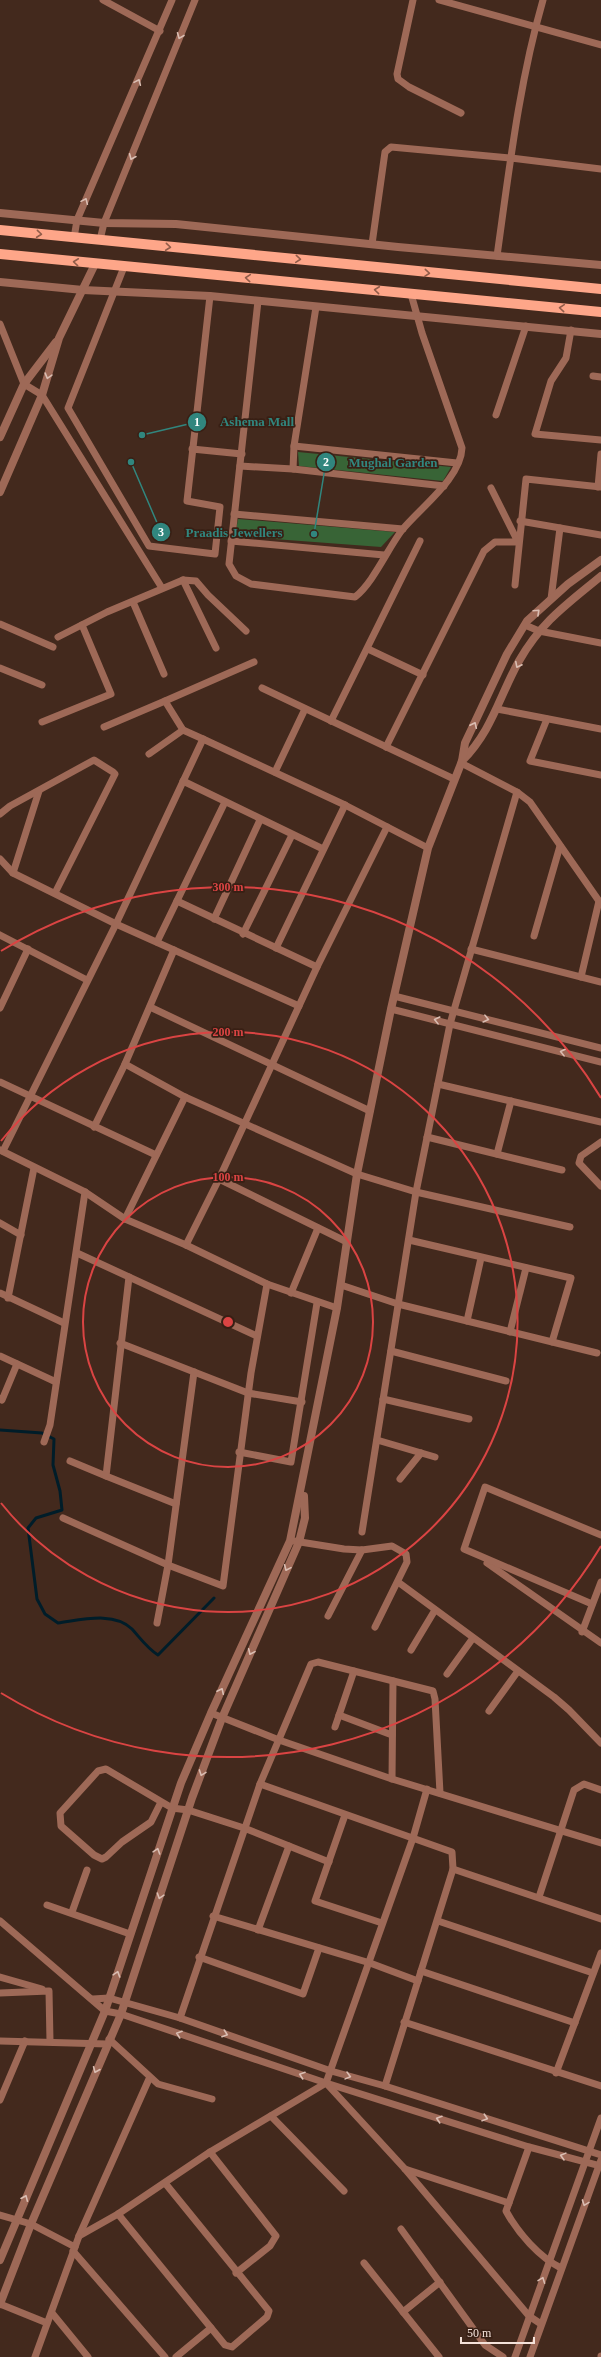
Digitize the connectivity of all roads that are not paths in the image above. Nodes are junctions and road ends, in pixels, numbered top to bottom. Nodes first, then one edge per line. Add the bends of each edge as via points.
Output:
1 (103, 0) edge
2 (172, 0) edge
3 (194, 0) edge
4 (413, 0) edge
5 (439, 0) edge
6 (543, 0) edge
7 (535, 27) junction
8 (160, 32) junction
9 (601, 45) edge
10 (461, 113) dead end
11 (511, 158) junction
12 (601, 169) edge
13 (0, 213) edge
14 (77, 220) junction
15 (104, 223) junction
16 (0, 230) edge
17 (74, 238) junction
18 (100, 240) junction
19 (372, 244) junction
20 (0, 254) edge
21 (497, 256) junction
22 (95, 264) junction
23 (601, 265) edge
24 (124, 267) junction
25 (0, 282) edge
26 (601, 289) edge
27 (83, 290) junction
28 (116, 291) junction
29 (411, 294) junction
30 (210, 296) junction
31 (258, 301) junction
32 (316, 307) junction
33 (601, 312) edge
34 (417, 317) junction
35 (0, 324) edge
36 (526, 326) junction
37 (571, 330) junction
38 (601, 334) edge
39 (59, 338) junction
40 (593, 376) dead end
41 (601, 377) edge
42 (24, 384) junction
43 (42, 395) junction
44 (496, 415) dead end
45 (0, 437) edge
46 (601, 440) edge
47 (294, 446) junction
48 (192, 449) junction
49 (242, 454) junction
50 (601, 454) edge
51 (458, 463) junction
52 (240, 466) junction
53 (293, 469) junction
54 (444, 486) junction
55 (599, 487) edge
56 (491, 488) dead end
57 (0, 492) edge
58 (234, 514) junction
59 (520, 522) junction
60 (560, 528) junction
61 (403, 529) junction
62 (601, 535) edge
63 (420, 540) dead end
64 (231, 541) junction
65 (518, 542) junction
66 (384, 555) junction
67 (601, 560) edge
68 (601, 576) edge
69 (183, 580) junction
70 (515, 585) dead end
71 (162, 588) junction
72 (552, 599) junction
73 (133, 602) junction
74 (0, 624) edge
75 (82, 625) junction
76 (525, 625) junction
77 (246, 631) dead end
78 (539, 631) junction
79 (58, 637) dead end
80 (601, 643) edge
81 (53, 647) dead end
82 (216, 648) dead end
83 (368, 649) junction
84 (254, 662) dead end
85 (0, 668) edge
86 (164, 674) dead end
87 (423, 675) junction
88 (42, 685) dead end
89 (262, 688) dead end
90 (165, 702) junction
91 (305, 709) junction
92 (497, 709) junction
93 (547, 719) junction
94 (331, 721) junction
95 (42, 722) dead end
96 (104, 727) dead end
97 (601, 729) edge
98 (184, 730) junction
99 (203, 739) junction
100 (386, 747) junction
101 (149, 754) dead end
102 (461, 762) junction
103 (275, 772) junction
104 (601, 775) edge
105 (454, 779) junction
106 (183, 781) junction
107 (39, 791) junction
108 (517, 792) junction
109 (225, 802) junction
110 (345, 805) junction
111 (0, 814) edge
112 (260, 820) junction
113 (387, 826) junction
114 (292, 835) junction
115 (560, 846) junction
116 (428, 848) junction
117 (323, 849) junction
118 (0, 859) edge
119 (13, 873) junction
120 (55, 893) junction
121 (177, 901) junction
122 (600, 902) edge
123 (214, 919) junction
124 (116, 924) junction
125 (243, 934) junction
126 (0, 935) edge
127 (534, 936) dead end
128 (156, 942) junction
129 (276, 948) junction
130 (28, 949) junction
131 (471, 949) junction
132 (174, 950) junction
133 (317, 967) junction
134 (581, 977) junction
135 (88, 980) junction
136 (601, 982) edge
137 (394, 996) junction
138 (299, 1006) junction
139 (150, 1007) junction
140 (0, 1008) edge
141 (391, 1009) junction
142 (454, 1011) junction
143 (450, 1024) junction
144 (601, 1048) edge
145 (601, 1062) edge
146 (125, 1064) junction
147 (271, 1065) junction
148 (0, 1082) edge
149 (438, 1084) junction
150 (31, 1096) junction
151 (185, 1097) junction
152 (511, 1101) junction
153 (370, 1111) junction
154 (601, 1122) edge
155 (244, 1124) junction
156 (94, 1127) junction
157 (427, 1137) junction
158 (601, 1142) edge
159 (2, 1150) edge
160 (497, 1154) junction
161 (156, 1155) junction
162 (34, 1168) junction
163 (562, 1170) dead end
164 (357, 1174) junction
165 (219, 1179) junction
166 (601, 1186) edge
167 (85, 1192) junction
168 (416, 1192) junction
169 (125, 1219) junction
170 (0, 1223) edge
171 (570, 1227) dead end
172 (318, 1228) junction
173 (21, 1235) junction
174 (409, 1240) junction
175 (347, 1242) junction
176 (186, 1245) junction
177 (77, 1253) junction
178 (481, 1258) junction
179 (526, 1268) junction
180 (129, 1277) junction
181 (267, 1284) junction
182 (341, 1285) junction
183 (0, 1293) edge
184 (291, 1293) junction
185 (8, 1298) junction
186 (317, 1303) junction
187 (398, 1304) junction
188 (338, 1308) junction
189 (467, 1320) junction
190 (64, 1323) junction
191 (510, 1332) junction
192 (257, 1336) junction
193 (552, 1342) junction
194 (120, 1343) junction
195 (391, 1351) junction
196 (597, 1353) dead end
197 (0, 1356) edge
198 (17, 1364) junction
199 (194, 1372) junction
200 (506, 1381) dead end
201 (56, 1382) junction
202 (248, 1393) junction
203 (383, 1398) junction
204 (0, 1399) edge
205 (302, 1402) junction
206 (469, 1419) dead end
207 (377, 1440) junction
208 (44, 1442) dead end
209 (239, 1452) junction
210 (421, 1453) junction
211 (435, 1457) dead end
212 (70, 1461) dead end
213 (106, 1476) junction
214 (400, 1479) dead end
215 (176, 1504) junction
216 (301, 1517) junction
217 (63, 1518) dead end
218 (362, 1532) dead end
219 (601, 1535) edge
220 (290, 1541) junction
221 (299, 1542) junction
222 (362, 1550) junction
223 (476, 1556) junction
224 (168, 1565) junction
225 (398, 1582) junction
226 (601, 1582) edge
227 (592, 1604) junction
228 (435, 1610) junction
229 (328, 1616) dead end
230 (157, 1623) dead end
231 (375, 1627) dead end
232 (582, 1632) junction
233 (473, 1638) junction
234 (601, 1643) edge
235 (411, 1650) dead end
236 (354, 1671) junction
237 (518, 1671) junction
238 (447, 1674) dead end
239 (393, 1680) junction
240 (489, 1711) dead end
241 (211, 1714) junction
242 (339, 1715) junction
243 (222, 1718) junction
244 (335, 1726) dead end
245 (392, 1735) junction
246 (279, 1740) junction
247 (601, 1743) edge
248 (392, 1779) junction
249 (260, 1784) junction
250 (427, 1789) junction
251 (601, 1790) edge
252 (440, 1793) junction
253 (161, 1802) junction
254 (172, 1808) junction
255 (188, 1810) junction
256 (346, 1815) junction
257 (244, 1828) junction
258 (560, 1830) junction
259 (413, 1838) junction
260 (601, 1843) edge
261 (289, 1846) junction
262 (329, 1862) junction
263 (454, 1869) junction
264 (87, 1870) dead end
265 (539, 1897) junction
266 (46, 1905) dead end
267 (72, 1912) junction
268 (214, 1916) junction
269 (601, 1918) edge
270 (0, 1921) edge
271 (438, 1922) junction
272 (382, 1924) junction
273 (258, 1930) junction
274 (130, 1934) junction
275 (319, 1948) junction
276 (601, 1952) edge
277 (199, 1957) junction
278 (370, 1963) junction
279 (421, 1971) junction
280 (593, 1973) junction
281 (0, 1977) edge
282 (418, 1981) junction
283 (49, 1991) junction
284 (0, 1993) edge
285 (109, 1998) junction
286 (93, 1999) junction
287 (125, 2002) junction
288 (105, 2011) junction
289 (121, 2014) junction
290 (180, 2018) junction
291 (404, 2022) junction
292 (575, 2022) junction
293 (0, 2041) edge
294 (25, 2041) junction
295 (50, 2041) junction
296 (108, 2042) junction
297 (91, 2045) junction
298 (331, 2071) junction
299 (556, 2073) junction
300 (149, 2079) junction
301 (326, 2083) junction
302 (385, 2086) junction
303 (601, 2086) edge
304 (212, 2099) dead end
305 (0, 2100) edge
306 (271, 2116) junction
307 (601, 2118) edge
308 (529, 2147) junction
309 (590, 2151) junction
310 (210, 2152) junction
311 (601, 2155) edge
312 (586, 2162) junction
313 (600, 2164) edge
314 (405, 2169) junction
315 (165, 2183) junction
316 (344, 2191) dead end
317 (509, 2203) junction
318 (118, 2214) junction
319 (0, 2215) edge
320 (16, 2221) junction
321 (31, 2224) junction
322 (401, 2230) dead end
323 (79, 2236) junction
324 (74, 2249) junction
325 (0, 2260) edge
326 (549, 2262) junction
327 (364, 2263) dead end
328 (562, 2268) junction
329 (236, 2273) junction
330 (440, 2282) junction
331 (0, 2304) edge
332 (403, 2312) junction
333 (52, 2313) junction
334 (529, 2316) junction
335 (47, 2323) junction
336 (541, 2324) junction
337 (211, 2328) junction
338 (34, 2357) edge
339 (88, 2357) edge
340 (165, 2357) edge
341 (176, 2357) edge
342 (439, 2357) edge
343 (503, 2357) edge
344 (515, 2357) edge
345 (530, 2357) edge

1 - 8 street
2 - 8 street
3 -> 15 street
4 - 10 street via 398,79
5 - 7 street
6 - 7 street
7 - 9 street
7 - 11 street
14 -> 8 street
11 - 12 street
11 - 19 street via 390,147 387,149
11 - 21 street
13 - 14 street
14 - 15 street
14 - 17 street
15 - 18 street
15 - 19 street via 176,224
16 -> 17 main road
17 - 18 main road
18 -> 26 main road
19 - 21 street
22 -> 20 main road
21 - 23 street
22 - 24 main road
22 - 27 street
24 - 28 street
29 -> 24 main road
25 - 27 street
27 - 28 street
27 - 39 street
28 - 30 street
28 - 48 street via 68,408 149,546 215,554 220,507 187,501
33 -> 29 main road
29 - 34 street
30 - 31 street
30 - 48 street
31 - 32 street
31 - 49 street
32 - 34 street
32 - 47 street
34 - 36 street
34 - 51 street via 462,448 462,459
35 - 42 street
36 - 37 street
36 - 44 street
37 - 38 street
37 - 46 street via 566,358 551,381 534,434
39 - 42 street
39 -> 43 street
40 - 41 street
42 - 43 street
42 - 45 street
43 - 57 street
43 - 71 street
47 - 51 street
47 - 53 street
48 - 49 street
49 - 52 street
50 - 55 street
51 - 54 street
52 - 53 street
52 - 58 street
53 - 54 street
54 - 61 street
55 - 59 street via 526,479
56 - 65 street
58 - 61 street
58 - 64 street
59 - 60 street
59 - 65 street
60 - 62 street
60 - 72 street
61 - 66 street
63 - 83 street
64 - 66 street
64 - 66 street via 229,564 236,576 251,584 355,597 365,589
65 - 70 street
65 - 87 street via 495,542 484,551
67 - 72 street
68 - 78 street via 549,618
69 - 71 street
69 - 77 street via 196,581
69 - 82 street
71 - 73 street
76 -> 72 street
73 - 75 street
73 - 86 street
74 - 81 street
75 - 79 street
75 - 95 street via 111,694
76 - 78 street
102 -> 76 street via 465,743 507,654
78 - 80 street
78 -> 92 street via 519,662
83 - 87 street
83 - 94 street
84 - 90 street
85 - 88 street
87 - 100 street
89 - 91 street
90 - 96 street
90 - 98 street
91 - 94 street
91 - 103 street
92 - 93 street
92 - 102 street via 477,746
93 - 97 street
93 - 104 street via 530,761
94 - 100 street
98 - 99 street
98 - 101 street
99 - 103 street
99 - 106 street
100 - 105 street
102 - 105 street
102 - 108 street
103 - 110 street
105 - 116 street
106 - 109 street
106 - 124 street
107 - 111 street
107 - 119 street
107 - 120 street via 94,760 115,774
108 - 115 street via 530,802
108 - 131 street
109 - 112 street
109 - 121 street
110 - 113 street
110 - 117 street
112 - 114 street
112 - 123 street
113 - 116 street
113 - 133 street
114 - 117 street
114 - 125 street
115 - 122 street
115 - 127 street
116 - 137 street
117 - 129 street
118 - 119 street
119 - 120 street
120 - 124 street
121 - 123 street
121 - 128 street
122 - 134 street
123 - 125 street
124 - 128 street
124 - 135 street
125 - 129 street
126 - 130 street
128 - 132 street
129 - 133 street
130 - 135 street
130 - 140 street
131 - 134 street
131 - 142 street
132 - 138 street
132 - 139 street
133 - 138 street
134 - 136 street
135 - 150 street
137 - 141 street
137 - 142 street
138 - 147 street
139 - 146 street
139 - 147 street
143 -> 141 street
141 - 153 street
142 - 143 street
142 -> 144 street
145 -> 143 street
143 - 149 street
146 - 151 street
146 - 156 street
147 - 153 street
147 - 155 street
148 - 150 street
149 - 152 street
149 - 157 street
150 - 156 street
150 - 159 street
151 - 155 street
151 - 161 street
152 - 154 street
152 - 160 street
153 - 164 street
155 - 164 street
155 - 165 street
156 - 161 street
157 - 160 street
157 - 168 street
158 - 166 street via 582,1156 580,1163
159 - 162 street
160 - 163 street
161 - 169 street
162 - 167 street
162 - 173 street
164 - 168 street
164 - 175 street
165 - 172 street
165 - 176 street
167 - 169 street
167 - 177 street
168 - 171 street
168 - 174 street
169 - 176 street
170 - 173 street
172 - 175 street
172 - 184 street
173 - 185 street
174 - 178 street
174 - 187 street
175 - 182 street
176 - 181 street
177 - 180 street
177 - 190 street
178 - 179 street
178 - 189 street
179 - 191 street
179 - 193 street via 571,1278
180 - 192 street
180 - 194 street
181 - 184 street
181 - 192 street
182 - 187 street
182 - 188 street
183 - 185 street
184 - 186 street
185 - 190 street
186 - 188 street
186 - 205 street
187 - 189 street
187 - 195 street
188 - 216 street via 303,1483
189 - 191 street
190 - 201 street
191 - 193 street
192 - 202 street
193 - 196 street
194 - 199 street
194 - 213 street
195 - 200 street
195 - 203 street
197 - 198 street
198 - 201 street
198 - 204 street via 2,1400
199 - 202 street
199 - 215 street
201 - 208 street via 50,1425
202 - 205 street
202 - 209 street
203 - 206 street
203 - 207 street
205 - 209 street via 291,1462
207 - 210 street
207 - 218 street
209 - 224 street via 223,1586
210 - 211 street
210 - 214 street
212 - 213 street
213 - 215 street
215 - 224 street
216 - 220 street
216 - 221 street
217 - 224 street
219 - 223 street via 485,1488 464,1549
220 - 221 street
241 -> 220 street
221 - 222 street
221 -> 243 street
222 - 225 street via 392,1546 406,1554 407,1562
222 - 229 street
223 - 227 street
223 - 232 street
224 - 230 street
225 - 228 street
225 - 231 street
226 - 227 street
227 - 232 street
228 - 233 street
228 - 235 street
232 - 234 street
233 - 237 street
233 - 238 street
236 - 239 street
236 - 242 street
236 - 246 street via 318,1662 311,1664
237 - 240 street
237 - 247 street via 569,1710
239 - 245 street
239 - 252 street via 429,1688 435,1695
241 - 243 street
241 - 254 street
242 - 244 street
242 - 245 street
243 - 246 street
243 -> 255 street
245 - 248 street
246 - 248 street
246 - 249 street
248 - 250 street
249 - 256 street
249 - 257 street
250 - 252 street
250 - 259 street
251 - 258 street via 584,1784 574,1790
252 - 258 street
253 - 253 street via 102,1769 60,1813 59,1821 61,1826 102,1859 151,1822
253 - 254 street
254 - 255 street
274 -> 254 street
255 - 257 street
255 -> 287 street
256 - 259 street
256 - 262 street
257 - 261 street
257 - 268 street
258 - 260 street
258 - 265 street
259 - 263 street via 452,1852
259 - 272 street
261 - 262 street
261 - 273 street
262 - 272 street via 315,1901
263 - 265 street
263 - 271 street
264 - 267 street
265 - 269 street
266 - 267 street
267 - 274 street
268 - 273 street
268 - 277 street
270 - 286 street
271 - 279 street
271 - 280 street
272 - 278 street
273 - 275 street
285 -> 274 street
275 - 277 street via 303,1994
275 - 278 street
276 - 280 street
277 - 290 street
278 - 282 street
278 - 298 street
279 - 282 street
279 - 292 street
280 - 292 street
281 - 283 street
282 - 291 street
283 - 284 street
283 - 295 street
285 - 286 street
285 - 287 street
285 - 288 street
286 - 288 street
287 - 289 street
287 - 290 street
288 - 289 street
288 - 297 street
289 - 296 street
301 -> 289 street
290 -> 298 street
291 - 299 street
291 - 302 street
292 - 299 street
293 - 294 street
294 - 295 street
294 - 305 street
295 - 297 street
296 - 297 street
296 - 300 street
296 -> 321 street
320 -> 297 street
298 - 301 street
298 -> 302 street
299 - 303 street
300 - 304 street via 167,2087
300 - 323 street
301 - 306 street
308 -> 301 street
301 - 314 street
302 -> 309 street
306 - 310 street
306 - 316 street
307 - 309 street
312 -> 308 street
308 - 317 street
309 - 311 street
309 - 312 street
310 - 315 street
310 - 329 street via 276,2236 270,2246
312 - 313 street
312 - 326 street
313 -> 328 street
314 - 317 street
314 - 334 street
315 - 318 street
315 - 329 street
317 - 326 street via 506,2211 514,2226
318 - 323 street
318 - 337 street
319 - 320 street
320 - 321 street
320 - 325 street
321 - 324 street
321 - 331 street
322 - 330 street
323 - 324 street
324 - 333 street
324 - 340 street
326 - 328 street
334 -> 326 street
327 - 332 street
328 - 336 street
329 - 337 street via 269,2312 267,2317 232,2347 225,2345
330 - 332 street
330 - 343 street via 485,2345
331 - 335 street
332 - 342 street
333 - 335 street
333 - 339 street
334 - 336 street
334 - 344 street
335 - 338 street
336 - 345 street
337 - 341 street

